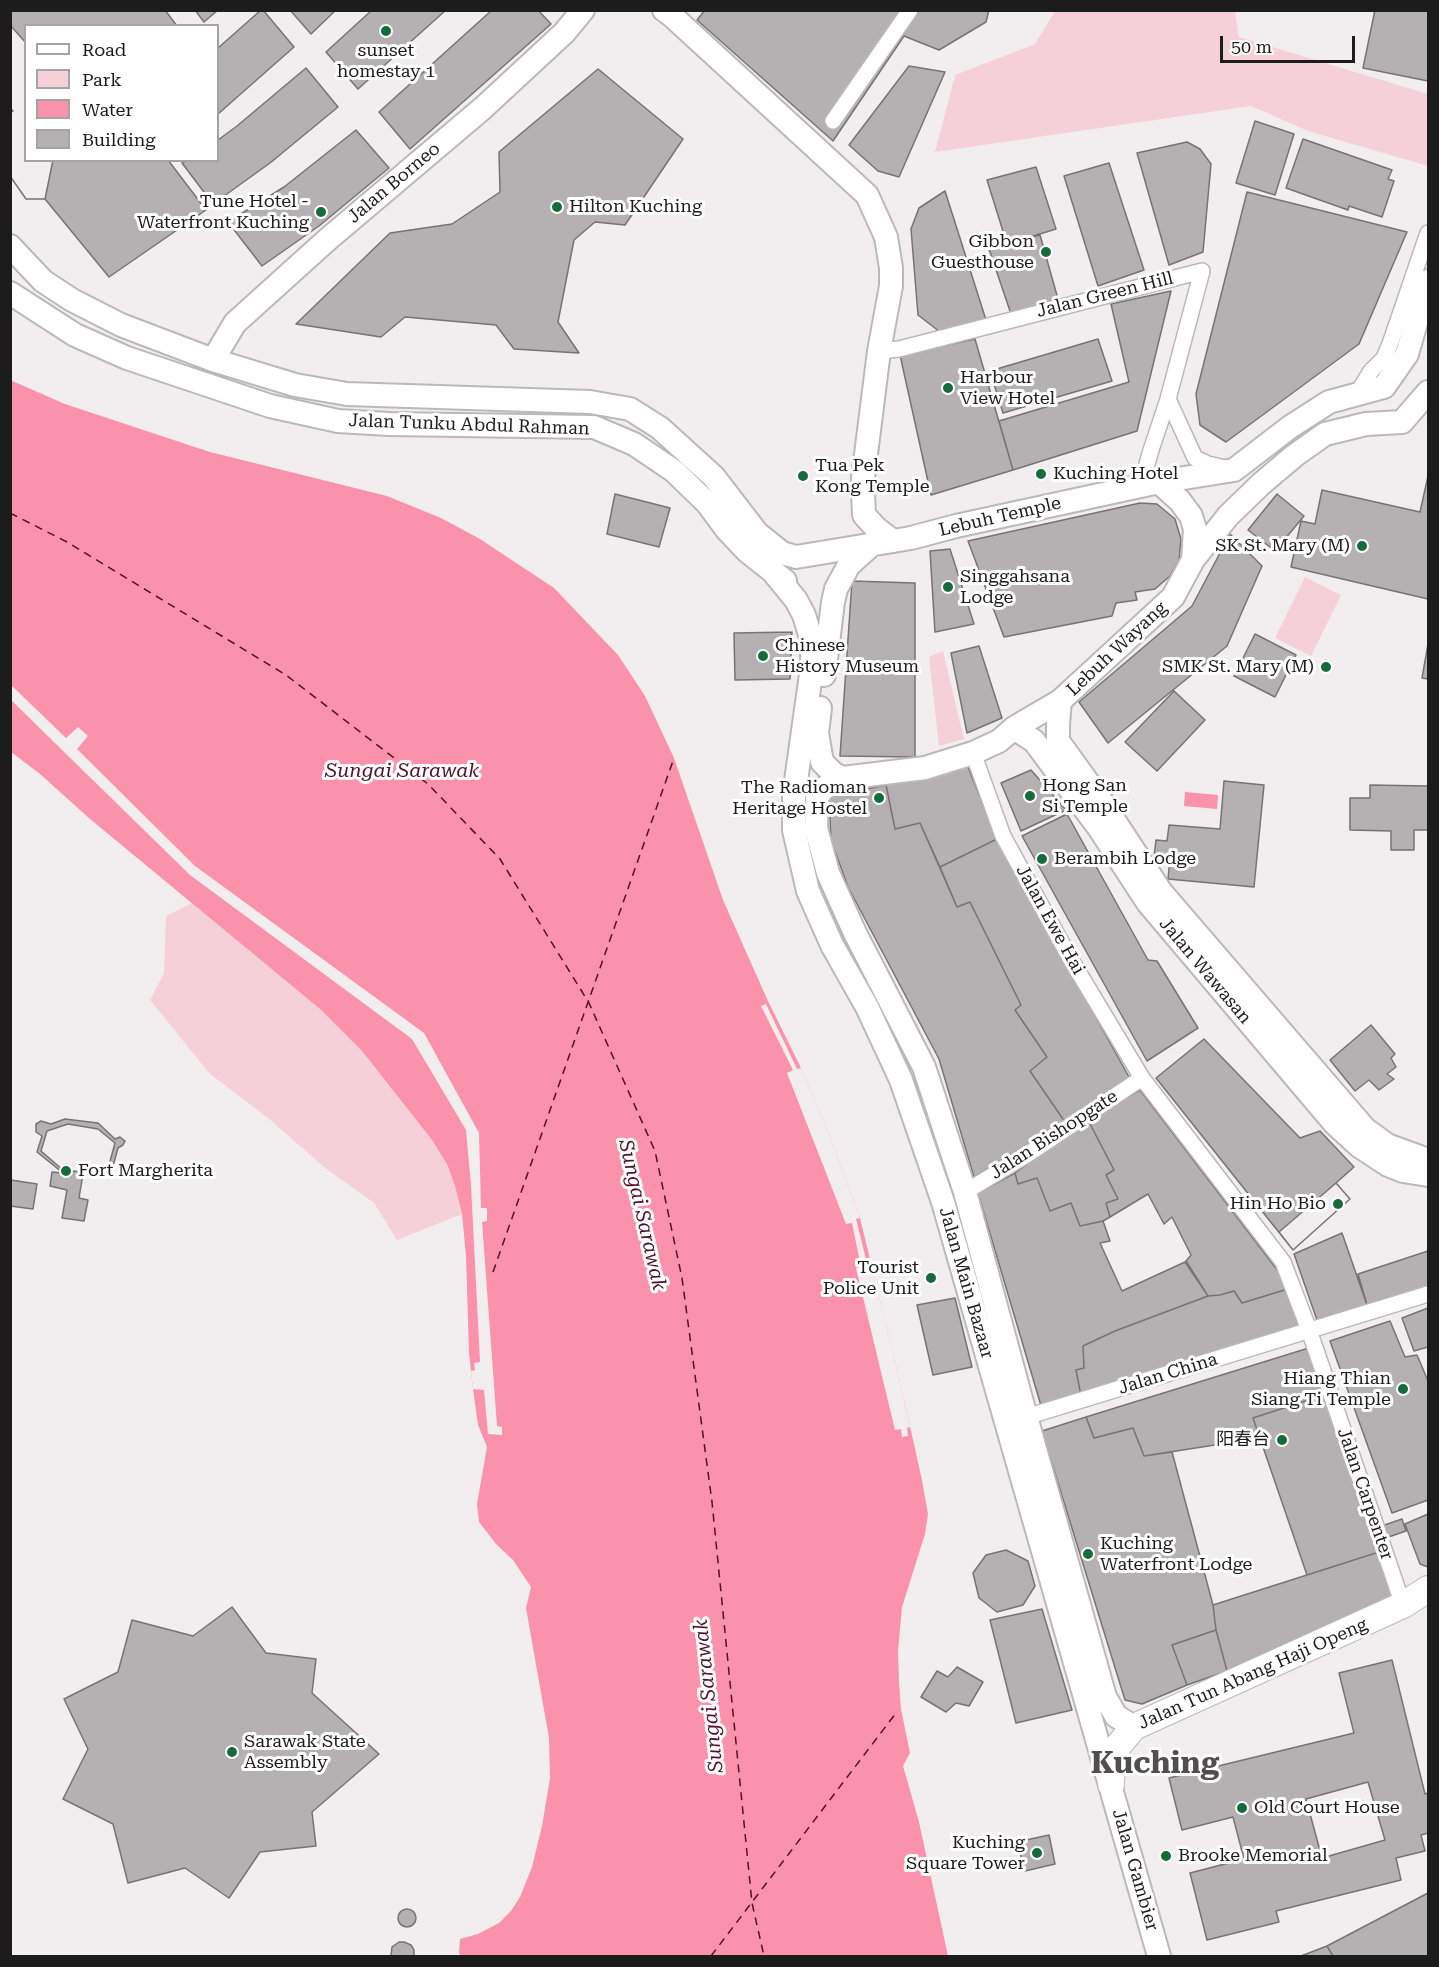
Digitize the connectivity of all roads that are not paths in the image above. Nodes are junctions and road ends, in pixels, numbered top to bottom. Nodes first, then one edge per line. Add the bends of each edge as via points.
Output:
1 (583, 10) edge
2 (664, 10) edge
3 (910, 10) edge
4 (833, 121) dead end
5 (1428, 233) edge
6 (10, 246) edge
7 (1427, 290) edge
8 (10, 293) edge
9 (1422, 329) edge
10 (879, 351) junction
11 (213, 360) junction
12 (1428, 392) edge
13 (1358, 394) junction
14 (1168, 399) junction
15 (1428, 416) edge
16 (1402, 422) junction
17 (1234, 470) junction
18 (1150, 484) junction
19 (893, 541) junction
20 (870, 546) junction
21 (840, 549) joint
22 (1193, 560) junction
23 (774, 573) junction
24 (828, 642) junction
25 (1060, 701) junction
26 (1014, 728) junction
27 (817, 733) junction
28 (973, 753) junction
29 (799, 755) junction
30 (843, 778) junction
31 (1142, 1078) junction
32 (1428, 1160) edge
33 (1428, 1175) edge
34 (965, 1192) junction
35 (1428, 1294) edge
36 (1309, 1330) junction
37 (1026, 1418) junction
38 (1428, 1589) edge
39 (1403, 1605) junction
40 (1134, 1726) junction
41 (1111, 1784) junction
42 (1159, 1956) edge

1 - 11 main road, Jalan Borneo via 564,33 483,108 235,323
2 - 10 main road via 867,195 886,237 891,268
3 - 4 street
5 - 13 street via 1384,358
6 - 11 main road, Jalan Tunku Abdul Rahman via 43,281 72,300 122,325
7 - 9 main road
8 - 23 main road, Jalan Tunku Abdul Rahman via 75,335 127,358 270,406 338,421 594,427 634,444 674,471 707,502 747,551
9 - 13 main road via 1384,387
10 - 14 street, Jalan Green Hill via 1202,271
10 - 19 main road via 862,478 864,515
11 - 21 main road, Jalan Tunku Abdul Rahman via 295,385 347,394 590,402 630,409 660,428 714,477 757,533 782,553 796,557
12 - 16 main road
13 - 17 main road via 1329,402
14 - 17 street via 1195,458
14 - 18 street, Jalan Green Hill
15 - 16 main road, Lebuh Wayang
16 - 22 main road, Lebuh Wayang via 1366,424 1325,434 1261,484 1228,516
17 - 18 main road
18 - 19 main road, Lebuh Temple
18 - 22 main road via 1180,501 1191,516 1195,530
19 - 20 main road, Lebuh Temple
20 - 21 main road, Lebuh Temple
20 - 24 main road via 841,578 833,602
22 - 25 main road, Lebuh Wayang via 1173,597
23 - 24 main road, Jalan Tunku Abdul Rahman via 807,599 823,624
23 - 29 main road, Jalan Main Bazaar via 796,600 812,641
24 - 27 main road
25 - 26 main road, Lebuh Wayang
25 - 32 main road, Jalan Wawasan via 1059,741 1161,892 1365,1129 1387,1145
26 - 28 main road, Lebuh Wayang via 999,741
26 - 33 main road, Jalan Wawasan via 1035,741 1148,903 1335,1124 1388,1165
27 - 29 main road
27 - 30 main road via 822,762
28 - 30 main road, Lebuh Wayang via 925,768
28 - 31 street, Jalan Ewe Hai via 1004,836 1070,958
29 - 41 main road, Jalan Main Bazaar via 794,830 808,891 901,1080 943,1202
30 - 34 main road, Jalan Main Bazaar via 824,788 817,797 816,828 828,873 924,1067
31 - 34 street, Jalan Bishopgate
31 - 36 street, Jalan Carpenter via 1279,1255
34 - 37 main road, Jalan Main Bazaar
35 - 36 street, Jalan China
36 - 37 street, Jalan China
36 - 39 street, Jalan Carpenter
37 - 40 main road, Jalan Main Bazaar via 1105,1697 1116,1716
38 - 39 main road, Jalan Tun Abang Haji Openg
39 - 40 main road, Jalan Tun Abang Haji Openg
40 - 41 main road, Jalan Tun Abang Haji Openg via 1112,1761
41 - 42 main road, Jalan Gambier

